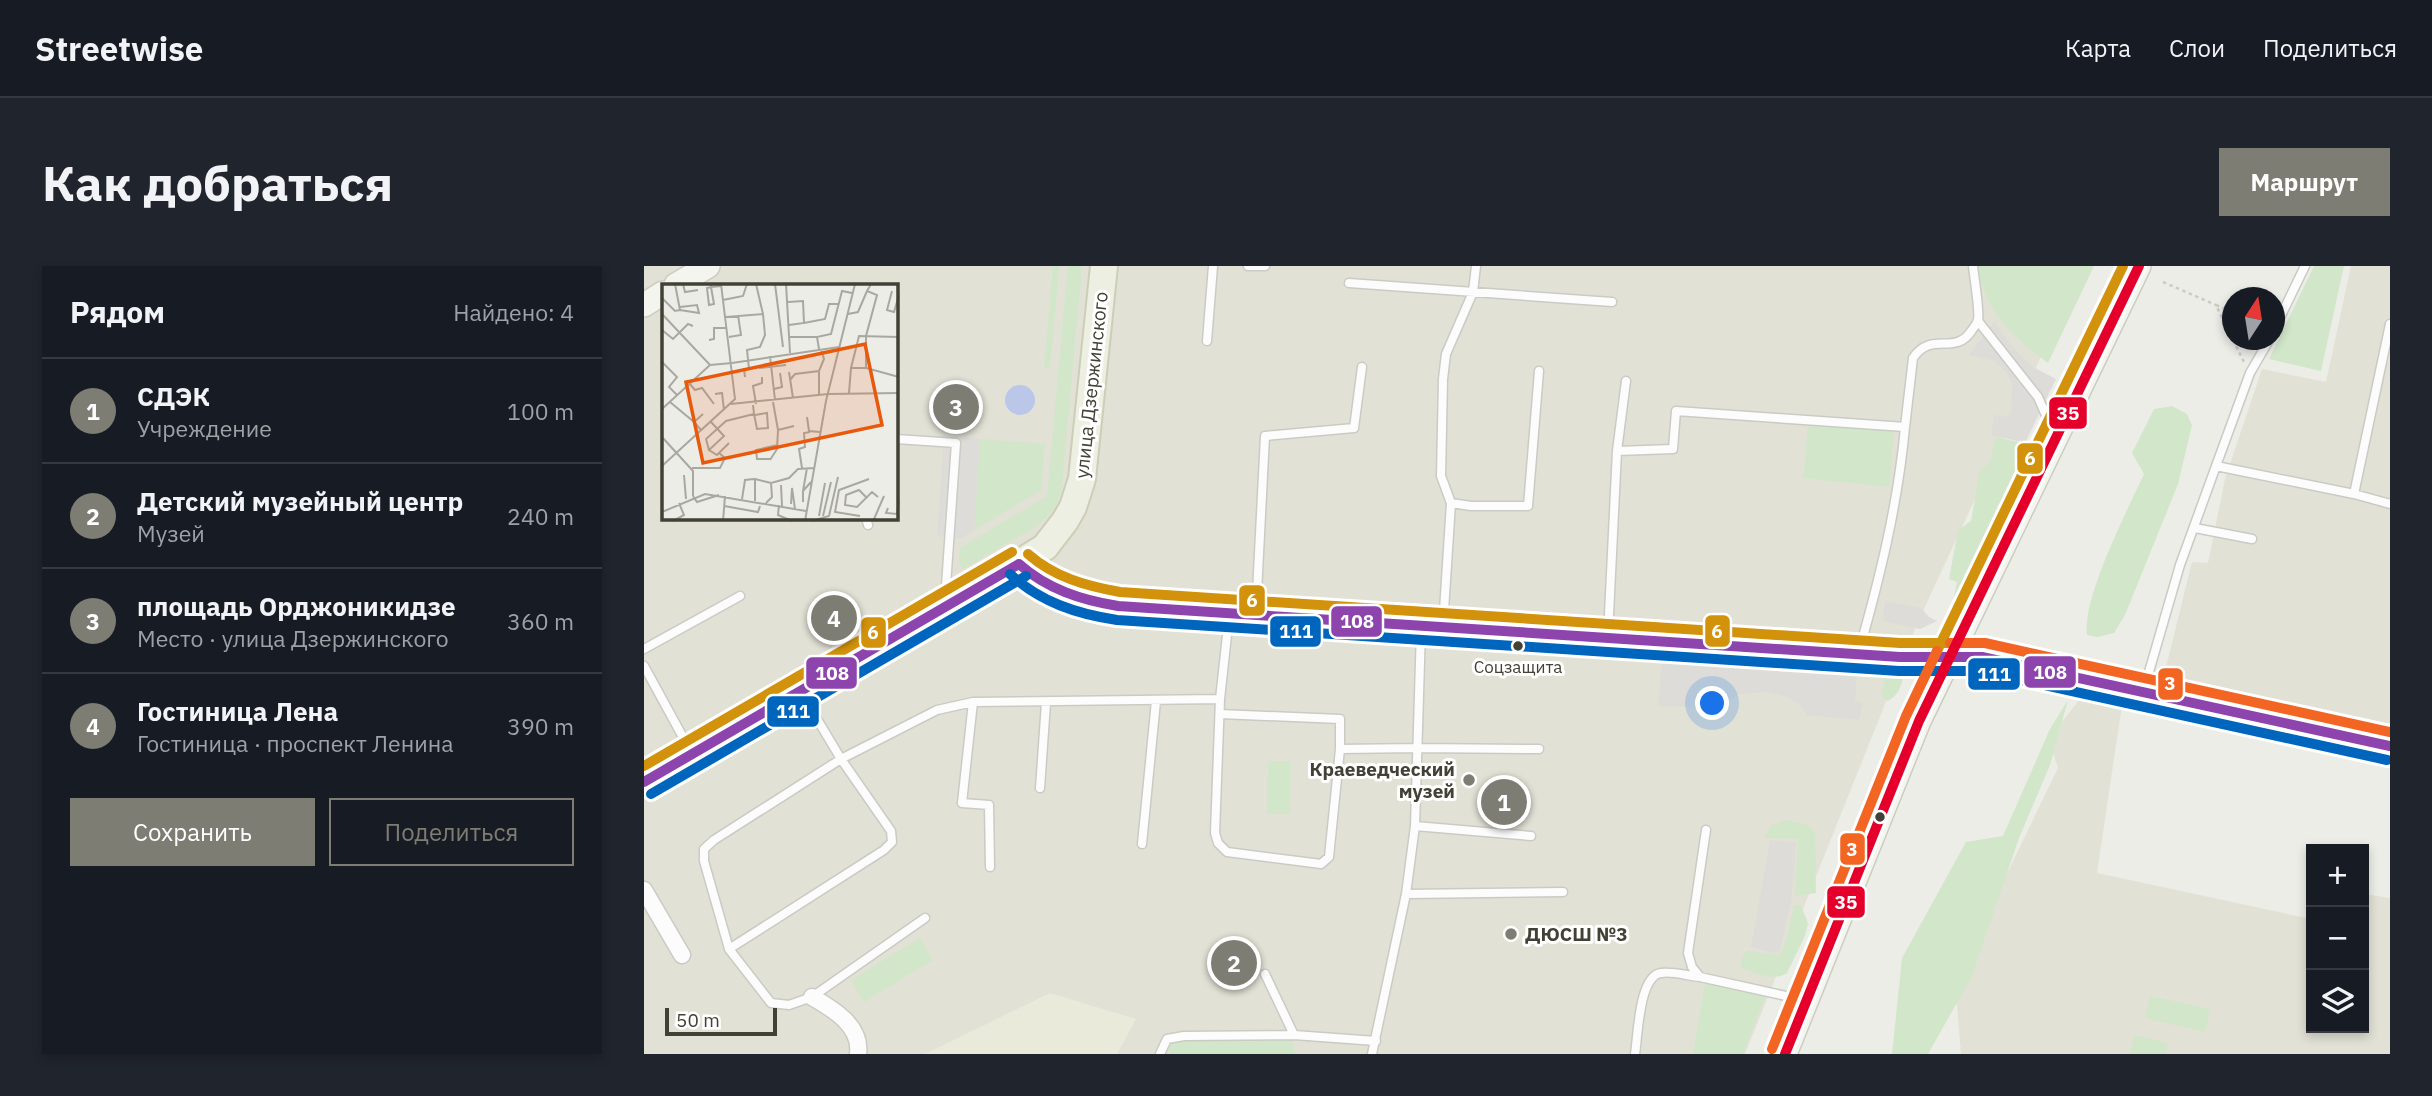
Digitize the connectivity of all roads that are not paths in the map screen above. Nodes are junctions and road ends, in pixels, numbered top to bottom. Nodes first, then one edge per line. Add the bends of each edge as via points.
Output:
1 (708, 266) edge
2 (1104, 266) edge
3 (1213, 266) edge
4 (1248, 266) edge
5 (1265, 266) edge
6 (1476, 266) edge
7 (1973, 266) edge
8 (2139, 266) edge
9 (2305, 266) edge
10 (678, 284) edge
11 (1349, 284) dead end
12 (1473, 292) junction
13 (662, 294) edge
14 (1612, 303) dead end
15 (644, 305) edge
16 (2285, 307) edge
17 (1978, 321) junction
18 (2390, 324) edge
19 (1207, 341) dead end
20 (2263, 350) edge
21 (1362, 367) dead end
22 (1539, 371) dead end
23 (1626, 381) dead end
24 (1905, 427) junction
25 (2055, 438) junction
26 (898, 439) edge
27 (1617, 451) junction
28 (2216, 466) junction
29 (2354, 494) junction
30 (1451, 503) junction
31 (2390, 504) edge
32 (2195, 528) junction
33 (2252, 539) dead end
34 (1019, 564) junction
35 (740, 597) dead end
36 (944, 609) junction
37 (1229, 613) junction
38 (1256, 615) junction
39 (1432, 626) junction
40 (1608, 638) junction
41 (644, 649) edge
42 (1858, 653) junction
43 (1950, 657) junction
44 (644, 666) edge
45 (800, 692) junction
46 (2143, 692) junction
47 (1220, 699) junction
48 (1156, 701) junction
49 (973, 702) junction
50 (1046, 703) junction
51 (1220, 714) junction
52 (2390, 746) edge
53 (1418, 748) junction
54 (1539, 749) dead end
55 (1340, 750) junction
56 (692, 754) junction
57 (841, 759) junction
58 (644, 782) edge
59 (1040, 788) dead end
60 (1415, 826) junction
61 (1706, 830) dead end
62 (1531, 836) dead end
63 (1142, 844) dead end
64 (990, 867) dead end
65 (644, 890) edge
66 (1563, 891) dead end
67 (1406, 894) junction
68 (925, 918) dead end
69 (729, 949) junction
70 (682, 955) dead end
71 (1265, 974) dead end
72 (1700, 977) junction
73 (812, 997) junction
74 (1807, 1001) junction
75 (1294, 1035) junction
76 (1376, 1041) junction
77 (858, 1054) edge
78 (1160, 1054) edge
79 (1372, 1054) edge
80 (1635, 1054) edge
81 (1785, 1054) edge

1 - 10 main road
2 - 34 main road, улица Дзержинского via 1078,493 1056,535
3 - 19 lane
4 - 5 lane
6 - 12 lane
7 - 17 lane
8 - 25 main road
9 - 16 lane
11 - 12 lane
12 - 14 lane
12 - 30 lane via 1446,354 1443,379 1441,476
13 - 15 main road
17 - 24 lane via 1967,338 1919,349 1913,358
17 - 25 lane via 2038,397
18 - 29 lane
20 - 28 lane via 2250,373
21 - 38 lane via 1354,428 1265,436
22 - 30 lane via 1528,506
23 - 27 lane
24 - 27 lane via 1676,411 1672,449
24 - 42 lane via 1885,558
25 - 43 main road
26 - 36 lane via 956,443
27 - 40 lane
28 - 29 lane
28 - 32 lane
29 - 31 lane
30 - 39 lane
32 - 33 lane
32 - 46 lane
34 - 36 main road, улица Дзержинского
34 - 37 main road via 1045,583 1108,604
35 - 41 lane
36 - 45 main road, улица Дзержинского
37 - 38 main road
37 - 47 lane
38 - 39 main road
39 - 40 main road
39 - 53 lane
40 - 42 main road
42 - 43 main road
43 - 46 main road via 1982,657
43 - 74 main road via 1919,721
44 - 56 lane
45 - 56 main road, улица Дзержинского
45 - 57 lane
46 - 52 main road
47 - 48 lane
47 - 51 lane
48 - 50 lane
48 - 63 lane
49 - 50 lane
49 - 57 lane via 937,710
49 - 64 lane via 962,803 989,806
50 - 59 lane
51 - 55 lane via 1340,719
51 - 55 lane via 1215,833 1227,852 1310,864 1321,864 1329,857
53 - 54 lane
53 - 55 lane
53 - 60 lane
56 - 58 main road, улица Дзержинского
57 - 69 lane via 704,849
57 - 69 lane via 891,831 892,842
60 - 62 lane
60 - 67 lane
61 - 72 lane via 1688,953
65 - 70 street
66 - 67 lane
67 - 76 lane
68 - 73 lane
69 - 73 lane via 771,1003 789,1005
71 - 75 lane
72 - 74 lane
72 - 80 lane via 1660,973 1650,978
73 - 77 street via 848,1023
74 - 81 main road
75 - 76 lane
75 - 78 lane via 1167,1039
76 - 79 lane

